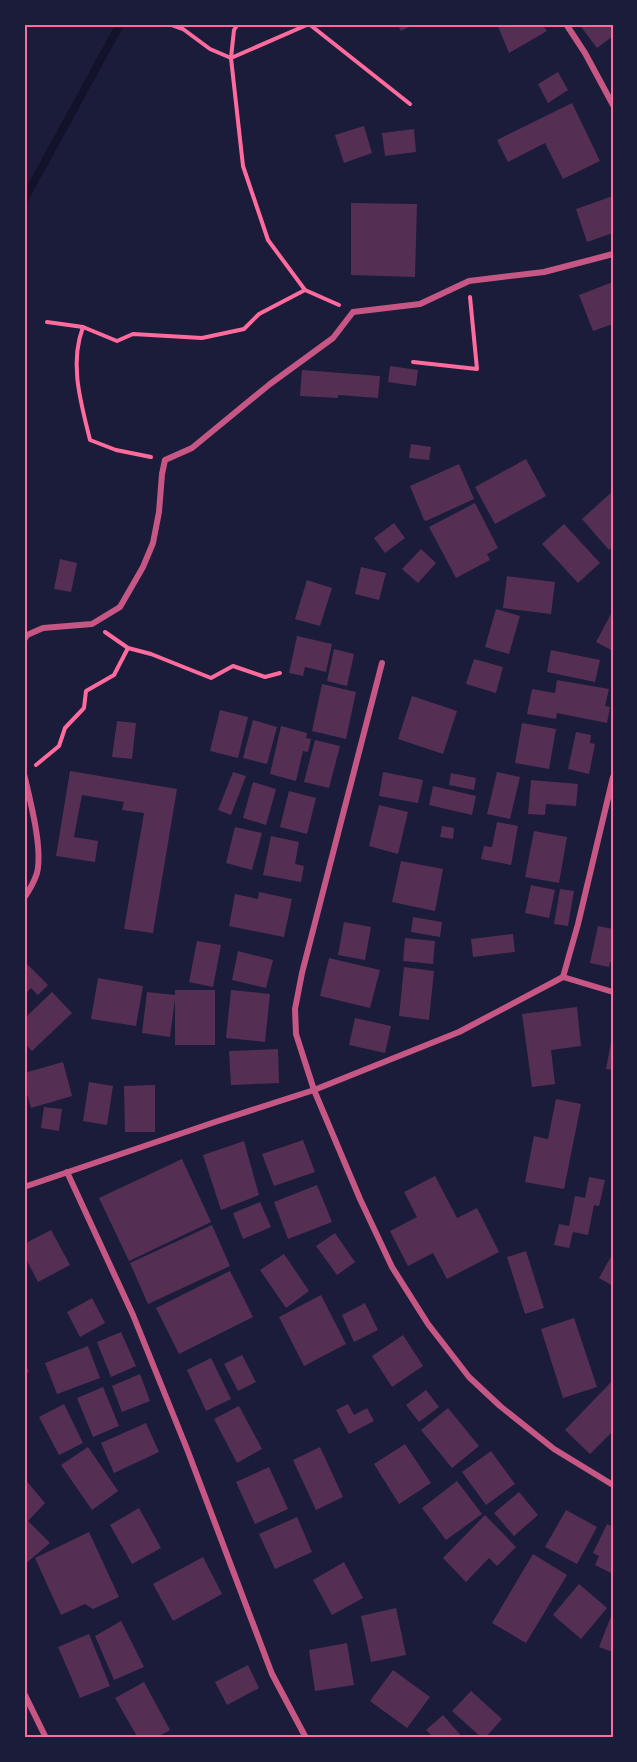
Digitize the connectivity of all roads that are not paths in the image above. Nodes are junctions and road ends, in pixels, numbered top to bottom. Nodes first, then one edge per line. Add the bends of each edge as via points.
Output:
1 (566, 24) edge
2 (613, 105) edge
3 (613, 254) edge
4 (24, 640) edge
5 (382, 663) dead end
6 (24, 775) edge
7 (613, 777) edge
8 (24, 898) edge
9 (563, 977) junction
10 (613, 992) edge
11 (314, 1090) junction
12 (68, 1172) junction
13 (24, 1187) edge
14 (613, 1485) edge
15 (24, 1693) edge
16 (46, 1738) edge
17 (306, 1738) edge

1 - 2 street
3 - 4 street via 544,273 469,281 420,304 353,312 333,338 192,448 165,460 153,543 120,607 92,624 43,628
5 - 11 street via 295,1009 296,1034
6 - 8 street via 39,851 37,872
7 - 9 street
9 - 10 street
9 - 11 street via 459,1032
11 - 12 street
11 - 14 street via 392,1267 428,1324 469,1377 500,1406 554,1449
12 - 13 street
12 - 17 street via 133,1316 272,1674
15 - 16 street

